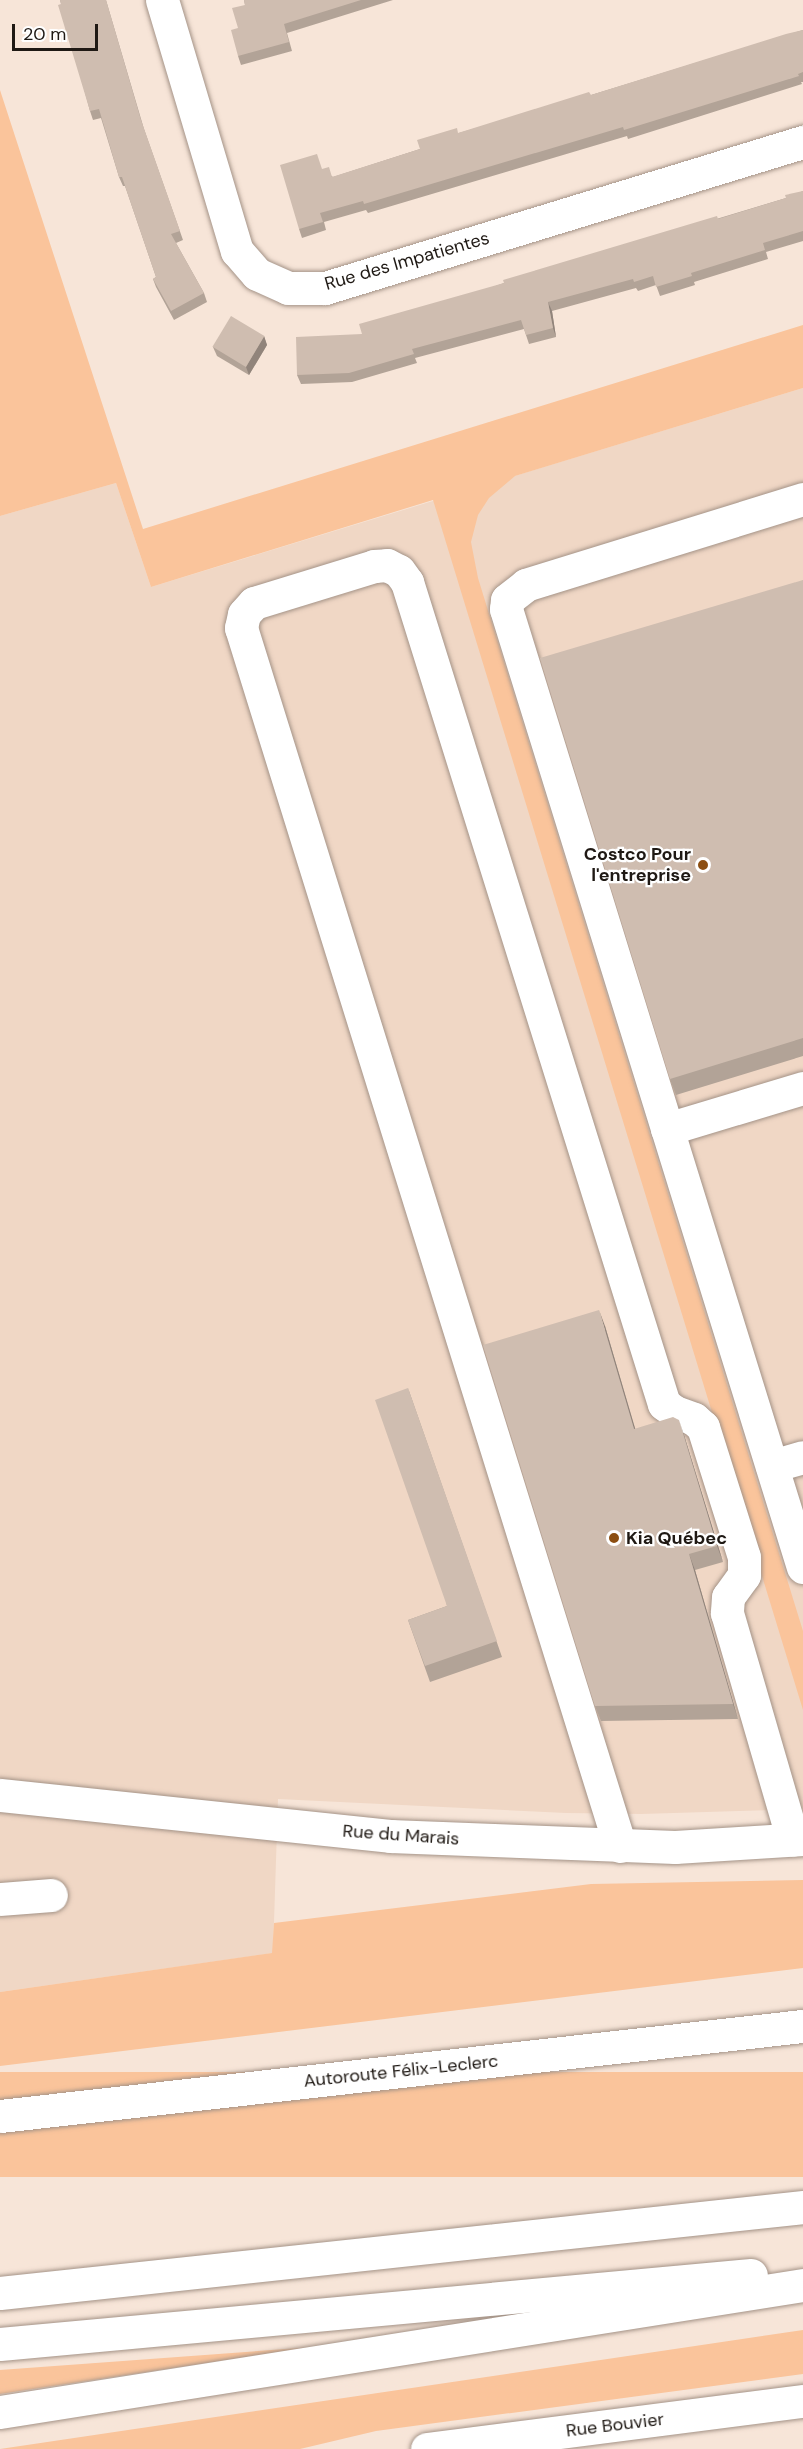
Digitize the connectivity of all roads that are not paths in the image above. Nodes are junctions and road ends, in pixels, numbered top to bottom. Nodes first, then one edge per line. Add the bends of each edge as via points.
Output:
1 (162, 0) edge
2 (803, 142) edge
3 (803, 499) edge
4 (803, 1088) edge
5 (667, 1129) junction
6 (803, 1457) edge
7 (772, 1466) junction
8 (803, 1567) edge
9 (0, 1798) edge
10 (798, 1839) edge
11 (620, 1846) junction
12 (51, 1895) dead end
13 (0, 1899) edge
14 (803, 2026) edge
15 (0, 2116) edge
16 (803, 2207) edge
17 (803, 2272) edge
18 (803, 2285) edge
19 (0, 2293) edge
20 (0, 2344) edge
21 (803, 2401) edge
22 (0, 2412) edge
23 (427, 2449) edge

1 - 2 main road, Rue des Impatientes via 237,251 257,274 288,288 325,288
3 - 5 main road via 526,585 507,600 508,619
4 - 5 main road
5 - 7 main road
6 - 7 main road
7 - 8 main road
9 - 11 main road, Rue du Marais via 390,1836
10 - 11 main road, Rue du Marais
10 - 11 main road via 727,1613 728,1597 744,1575 744,1557 703,1427 664,1404 407,582 399,571 387,565 374,566 254,603 244,614 241,628
12 - 13 main road
14 - 15 main road, Autoroute Félix-Leclerc
16 - 19 main road
17 - 20 main road via 707,2277
18 - 22 main road
21 - 23 main road, Rue Bouvier

